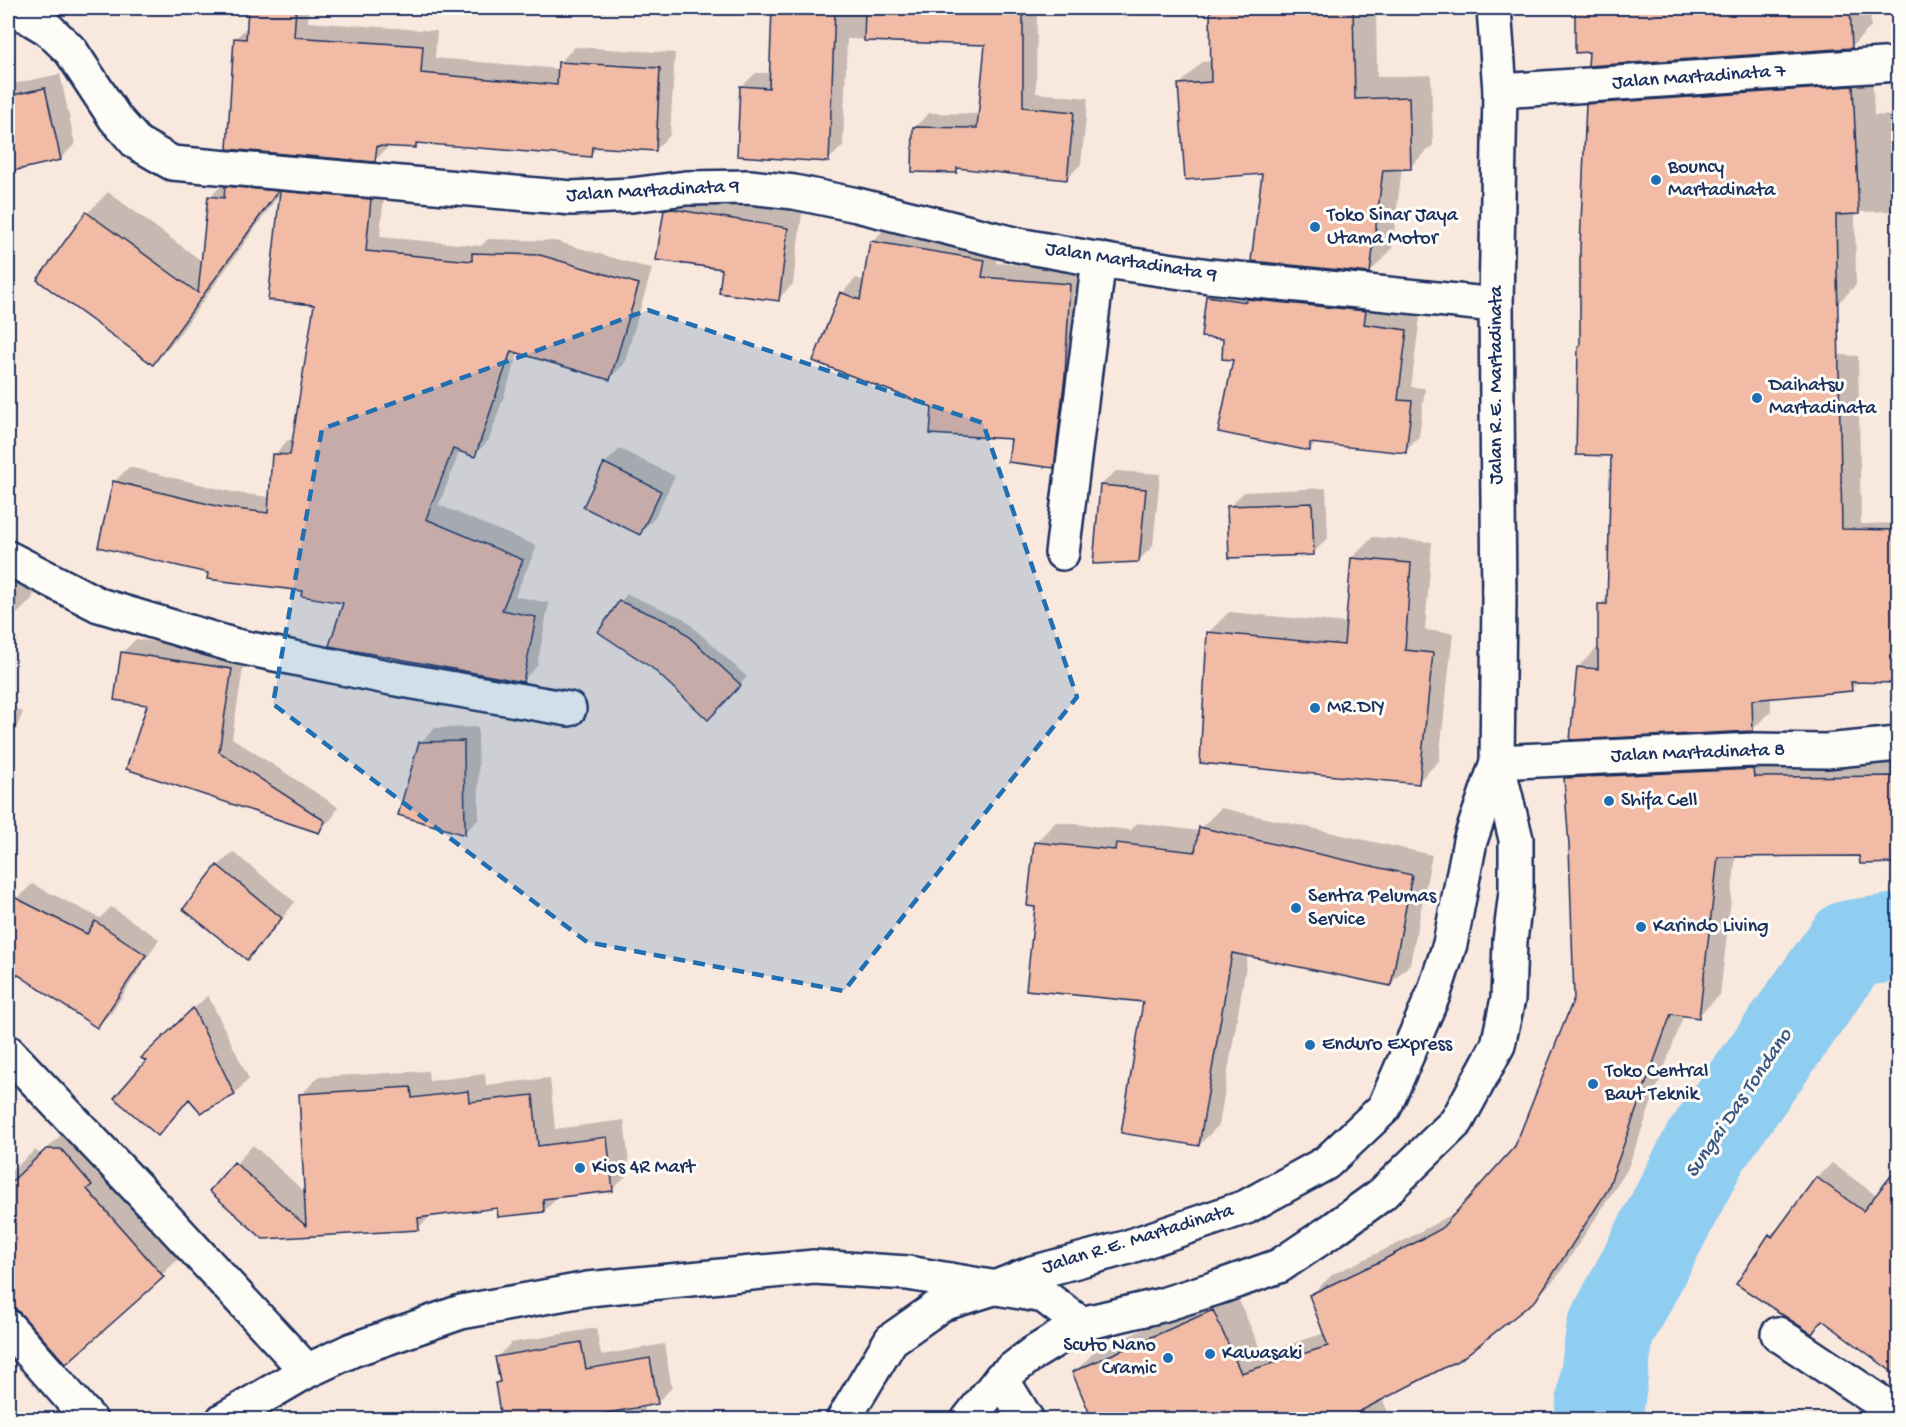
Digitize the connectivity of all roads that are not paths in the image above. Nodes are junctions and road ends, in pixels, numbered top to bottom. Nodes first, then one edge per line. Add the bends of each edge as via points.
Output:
1 (13, 8) edge
2 (1494, 8) edge
3 (1899, 64) edge
4 (1500, 91) junction
5 (1099, 260) junction
6 (1496, 305) junction
7 (1062, 553) dead end
8 (8, 558) edge
9 (568, 709) dead end
10 (1899, 744) edge
11 (1497, 762) junction
12 (8, 1052) edge
13 (998, 1287) junction
14 (1081, 1324) junction
15 (8, 1327) edge
16 (1778, 1334) dead end
17 (307, 1371) junction
18 (1001, 1378) junction
19 (1899, 1414) edge
20 (90, 1419) edge
21 (223, 1419) edge
22 (843, 1419) edge
23 (968, 1419) edge
24 (1028, 1419) edge

1 - 5 main road, Jalan Martadinata 9 via 47,28 71,51 115,118 137,143 172,163 572,198 749,187 795,192
2 - 4 main road, Jalan R.E. Martadinata
3 - 4 main road, Jalan Martadinata 7
4 - 6 main road, Jalan R.E. Martadinata
5 - 6 main road, Jalan Martadinata 9 via 1209,276
5 - 7 main road
6 - 11 main road, Jalan R.E. Martadinata
8 - 9 main road via 99,605 236,646
10 - 11 main road, Jalan Martadinata 8 via 1826,751 1754,750
11 - 13 main road, Jalan R.E. Martadinata via 1470,841 1450,945 1434,993 1384,1108 1326,1163 1246,1207
11 - 14 main road, Jalan R.E. Martadinata via 1516,839 1508,999 1498,1045 1457,1121 1382,1194 1279,1266 1162,1305
12 - 17 main road
13 - 14 main road via 1044,1296
13 - 17 main road via 908,1273 814,1267 588,1289 461,1312 352,1350
13 - 22 main road, Jalan R.E. Martadinata via 942,1304 891,1340
14 - 18 main road, Jalan R.E. Martadinata
15 - 20 main road
16 - 19 main road
17 - 21 main road
18 - 23 main road, Jalan R.E. Martadinata
18 - 24 main road

